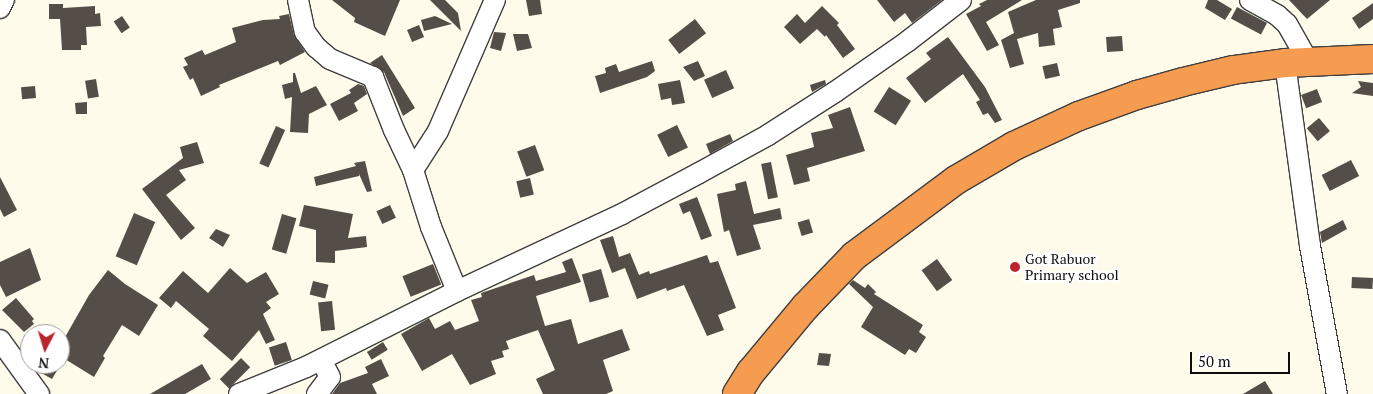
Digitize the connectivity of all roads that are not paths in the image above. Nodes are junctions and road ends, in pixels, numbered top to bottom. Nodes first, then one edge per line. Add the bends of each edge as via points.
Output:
1 (4, 0) edge
2 (298, 0) edge
3 (495, 0) edge
4 (961, 0) edge
5 (1260, 2) edge
6 (0, 8) edge
7 (1373, 59) edge
8 (1297, 62) junction
9 (413, 170) junction
10 (457, 291) junction
11 (0, 340) edge
12 (320, 360) junction
13 (39, 394) edge
14 (239, 394) edge
15 (317, 394) edge
16 (737, 394) edge
17 (1337, 394) edge

1 - 6 street
2 - 9 street via 306,32 316,47 330,58 373,78
3 - 9 street via 438,131
4 - 10 street via 884,58 768,135 622,214
5 - 8 street via 1288,24
7 - 8 highway
8 - 16 highway via 1233,70 1137,95 1079,116 1014,146 956,180 854,256 805,307 751,372
8 - 17 street via 1310,246
9 - 10 street via 431,227
10 - 12 street
11 - 13 street
12 - 14 street
12 - 15 street via 330,377

